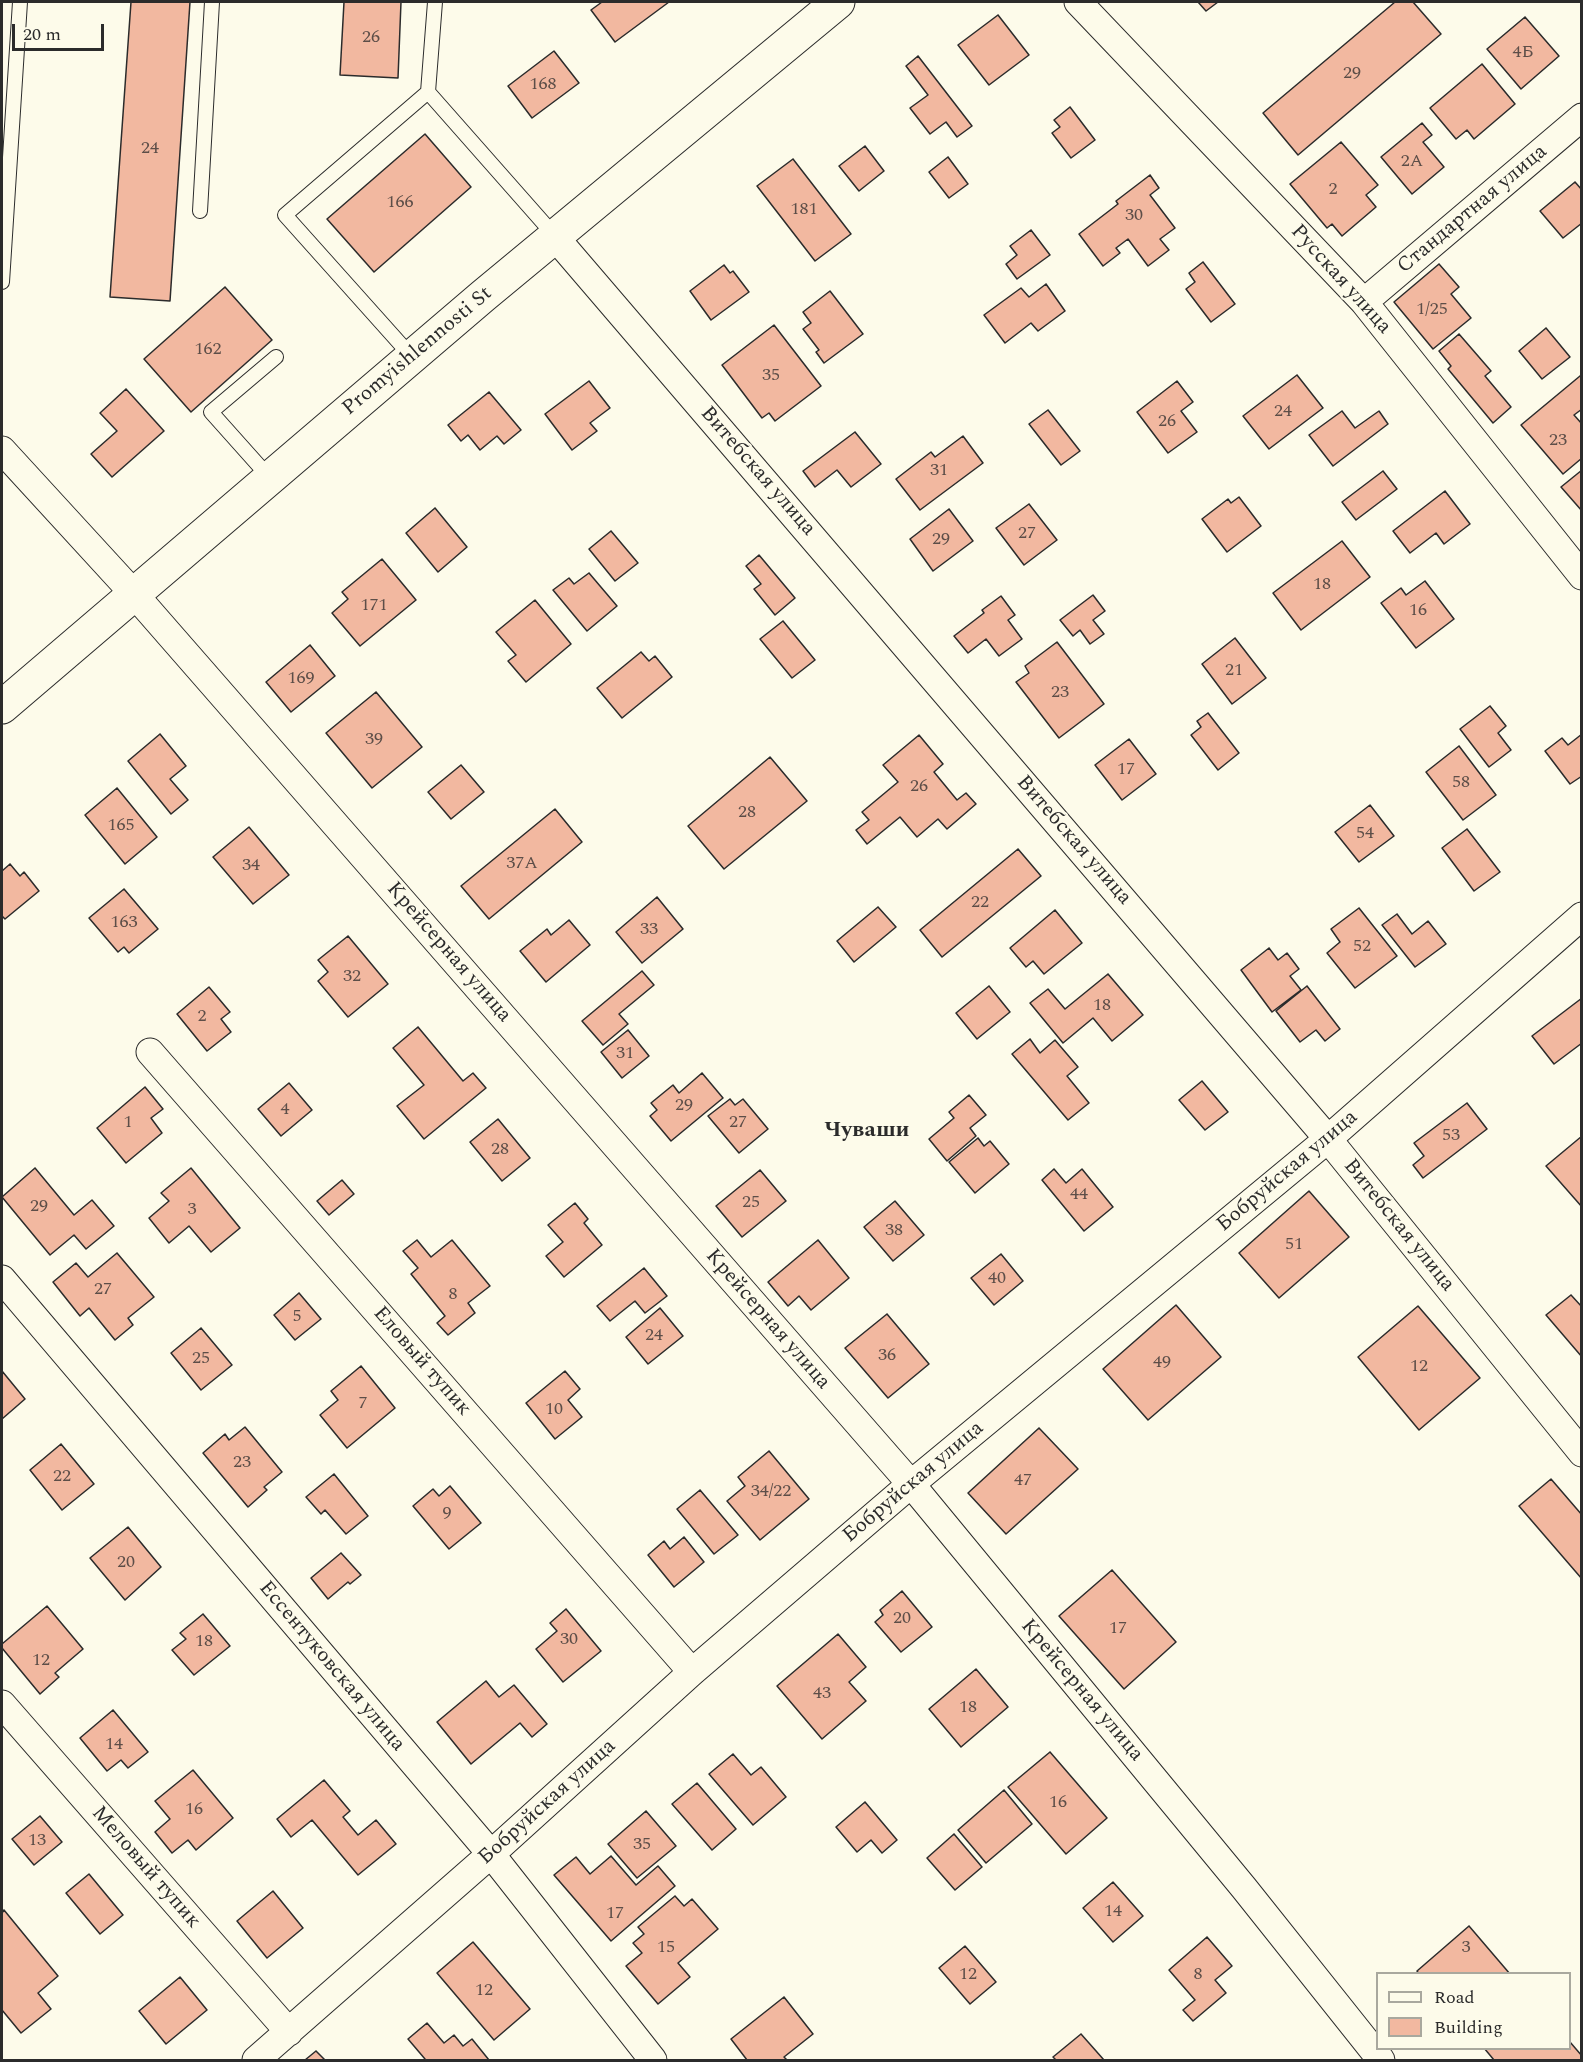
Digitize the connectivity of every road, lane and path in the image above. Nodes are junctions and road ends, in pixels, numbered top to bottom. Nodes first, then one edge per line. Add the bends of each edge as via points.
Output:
1 (20, 2) edge
2 (212, 2) edge
3 (435, 2) edge
4 (838, 2) edge
5 (1078, 2) edge
6 (428, 92) junction
7 (1581, 117) edge
8 (200, 212) dead end
9 (555, 237) junction
10 (2, 282) edge
11 (1364, 302) junction
12 (276, 357) dead end
13 (412, 357) junction
14 (2, 450) edge
15 (269, 477) junction
16 (1581, 576) edge
17 (135, 595) junction
18 (2, 707) edge
19 (1581, 916) edge
20 (150, 1052) dead end
21 (1328, 1139) junction
22 (2, 1279) edge
23 (1581, 1453) edge
24 (911, 1484) junction
25 (692, 1672) junction
26 (2, 1704) edge
27 (491, 1854) junction
28 (289, 2032) junction
29 (256, 2061) edge
30 (653, 2061) edge
31 (1381, 2061) edge

1 - 10 lane
2 - 8 lane
3 - 6 lane
4 - 9 main road, Promyishlennosti St
5 - 11 street, Русская улица
6 - 9 lane
6 - 13 lane via 285,215
7 - 11 street, Стандартная улица
9 - 13 main road, Promyishlennosti St
9 - 21 street, Витебская улица
11 - 16 street, Русская улица
12 - 15 lane via 211,411
13 - 15 main road, Promyishlennosti St
14 - 17 street, Крейсерная улица
15 - 17 main road, Promyishlennosti St
17 - 18 main road, Promyishlennosti St
17 - 24 street, Крейсерная улица
19 - 21 street, Бобруйская улица
20 - 25 street, Еловый тупик
21 - 23 street, Витебская улица
21 - 24 street, Бобруйская улица
22 - 27 street, Ессентуковская улица
24 - 25 street, Бобруйская улица
24 - 31 street, Крейсерная улица via 1244,1888
25 - 27 street, Бобруйская улица
26 - 28 street, Меловый тупик
27 - 28 street, Бобруйская улица
27 - 30 street, Ессентуковская улица
28 - 29 street, Бобруйская улица

